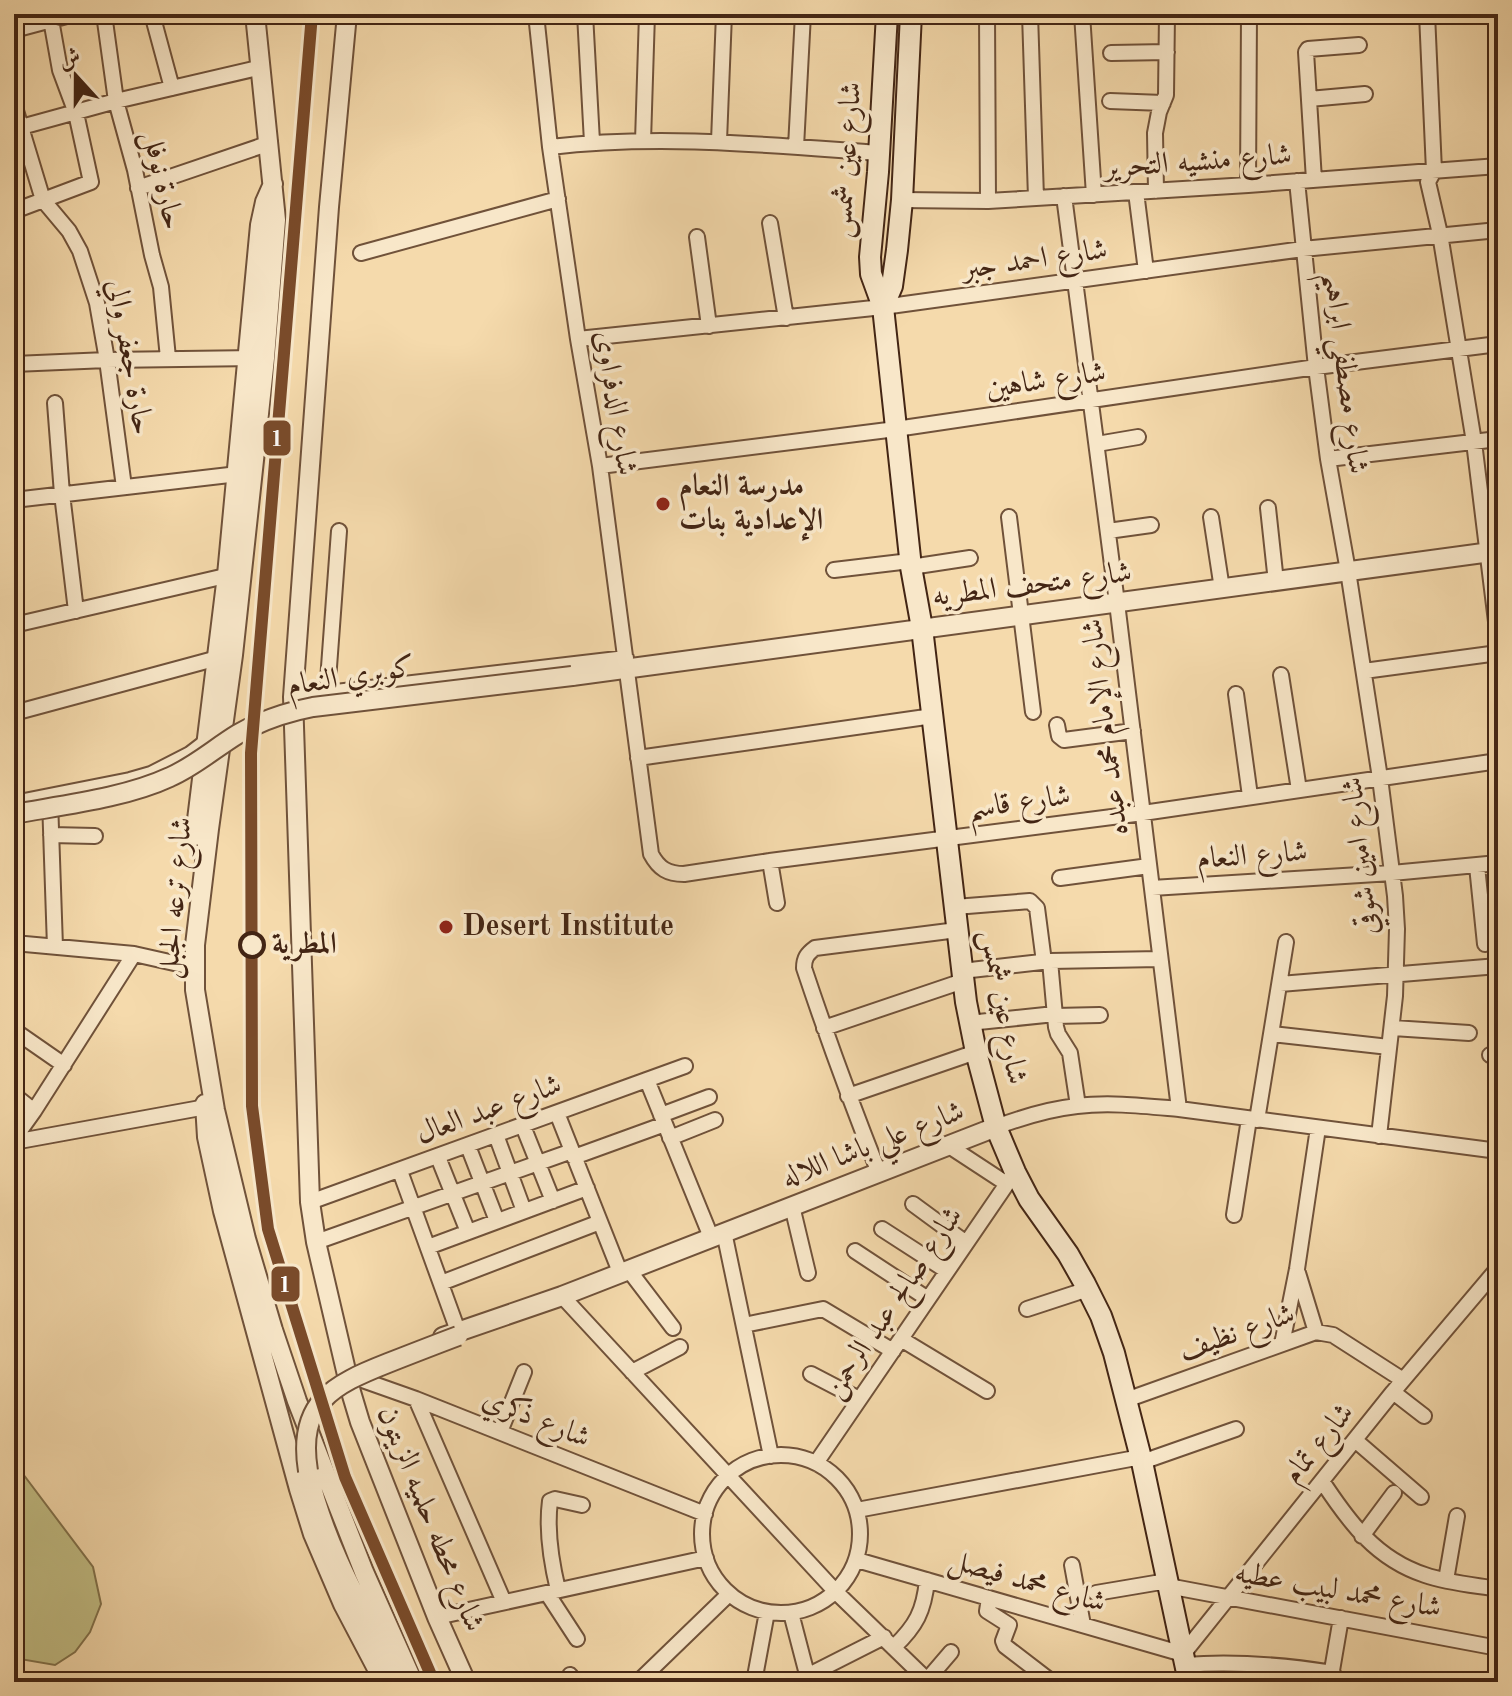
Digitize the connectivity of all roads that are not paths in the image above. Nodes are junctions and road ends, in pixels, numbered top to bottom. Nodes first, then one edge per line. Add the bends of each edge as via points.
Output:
1 (74, 14) edge
2 (104, 14) edge
3 (152, 14) edge
4 (255, 14) edge
5 (347, 14) edge
6 (536, 14) edge
7 (585, 14) edge
8 (647, 14) edge
9 (724, 14) edge
10 (803, 14) edge
11 (887, 14) edge
12 (911, 14) edge
13 (987, 14) edge
14 (1030, 14) edge
15 (1082, 14) edge
16 (1167, 14) edge
17 (1249, 14) edge
18 (1427, 14) edge
19 (50, 17) edge
20 (14, 30) edge
21 (1359, 45) dead end
22 (1167, 52) junction
23 (1111, 53) dead end
24 (262, 67) junction
25 (172, 88) junction
26 (1365, 94) dead end
27 (1309, 99) junction
28 (116, 101) junction
29 (1110, 101) dead end
30 (1163, 103) junction
31 (14, 104) edge
32 (76, 113) junction
33 (17, 128) edge
34 (643, 141) junction
35 (719, 141) junction
36 (592, 142) junction
37 (270, 143) junction
38 (550, 147) junction
39 (796, 147) junction
40 (879, 153) junction
41 (1498, 166) edge
42 (1434, 171) junction
43 (1314, 180) junction
44 (1297, 181) junction
45 (1248, 185) junction
46 (138, 188) junction
47 (1156, 191) junction
48 (1136, 192) junction
49 (1094, 195) junction
50 (1064, 196) junction
51 (1036, 198) junction
52 (558, 199) junction
53 (43, 200) junction
54 (902, 200) junction
55 (988, 201) junction
56 (14, 211) edge
57 (770, 223) dead end
58 (1498, 230) edge
59 (1440, 234) junction
60 (697, 237) dead end
61 (1303, 249) junction
62 (361, 253) dead end
63 (1146, 271) junction
64 (1074, 280) junction
65 (883, 307) junction
66 (786, 318) junction
67 (709, 326) junction
68 (578, 339) junction
69 (1498, 344) edge
70 (1459, 347) junction
71 (168, 358) junction
72 (256, 358) junction
73 (107, 360) junction
74 (14, 364) edge
75 (1316, 367) junction
76 (1091, 401) junction
77 (55, 403) dead end
78 (896, 429) junction
79 (1138, 437) dead end
80 (1498, 439) edge
81 (1474, 442) junction
82 (1097, 444) junction
83 (1328, 459) junction
84 (600, 466) junction
85 (238, 474) junction
86 (124, 487) junction
87 (62, 494) junction
88 (14, 500) edge
89 (1268, 508) dead end
90 (1009, 517) dead end
91 (1211, 517) dead end
92 (1151, 525) dead end
93 (339, 531) dead end
94 (1108, 531) junction
95 (1493, 551) edge
96 (970, 558) dead end
97 (910, 564) junction
98 (834, 570) dead end
99 (1348, 571) junction
100 (235, 573) junction
101 (1276, 582) junction
102 (1222, 589) junction
103 (1117, 603) junction
104 (76, 611) junction
105 (1022, 616) junction
106 (14, 625) edge
107 (922, 628) junction
108 (1498, 638) edge
109 (1498, 653) edge
110 (226, 656) junction
111 (626, 663) junction
112 (1364, 671) junction
113 (1281, 675) dead end
114 (572, 676) joint
115 (327, 694) junction
116 (1236, 694) dead end
117 (293, 697) junction
118 (1033, 712) dead end
119 (14, 713) edge
120 (933, 716) junction
121 (1057, 725) dead end
122 (1133, 731) junction
123 (207, 741) junction
124 (638, 758) junction
125 (1498, 761) edge
126 (1380, 778) junction
127 (1299, 790) junction
128 (50, 796) junction
129 (1250, 796) junction
130 (14, 803) edge
131 (1143, 813) junction
132 (14, 814) edge
133 (51, 835) junction
134 (95, 836) dead end
135 (947, 839) junction
136 (651, 854) joint
137 (770, 861) junction
138 (1498, 863) edge
139 (1149, 866) junction
140 (1477, 866) junction
141 (1392, 873) junction
142 (1060, 878) dead end
143 (1152, 888) junction
144 (777, 903) dead end
145 (955, 907) junction
146 (957, 930) junction
147 (1286, 942) dead end
148 (14, 943) edge
149 (1485, 944) dead end
150 (55, 947) junction
151 (134, 954) junction
152 (1160, 959) junction
153 (1047, 961) junction
154 (183, 965) junction
155 (1498, 966) edge
156 (1397, 973) junction
157 (963, 976) junction
158 (1280, 984) junction
159 (1055, 1015) junction
160 (1100, 1015) dead end
161 (969, 1023) junction
162 (824, 1028) junction
163 (1393, 1028) junction
164 (15, 1031) edge
165 (1469, 1033) dead end
166 (1272, 1034) junction
167 (1389, 1047) junction
168 (976, 1052) junction
169 (64, 1065) junction
170 (685, 1066) dead end
171 (647, 1080) junction
172 (14, 1095) edge
173 (848, 1096) junction
174 (709, 1097) dead end
175 (1078, 1106) junction
176 (206, 1107) junction
177 (1179, 1109) junction
178 (34, 1111) junction
179 (557, 1113) junction
180 (1253, 1119) junction
181 (715, 1120) dead end
182 (523, 1126) junction
183 (665, 1126) junction
184 (996, 1127) junction
185 (1318, 1128) junction
186 (496, 1135) junction
187 (1379, 1136) junction
188 (14, 1140) edge
189 (468, 1146) junction
190 (949, 1146) junction
191 (1498, 1151) edge
192 (573, 1154) junction
193 (438, 1157) junction
194 (537, 1163) junction
195 (400, 1171) junction
196 (510, 1173) junction
197 (879, 1173) junction
198 (1011, 1178) junction
199 (482, 1183) junction
200 (587, 1188) junction
201 (453, 1193) junction
202 (553, 1201) junction
203 (310, 1202) junction
204 (913, 1204) dead end
205 (792, 1206) junction
206 (413, 1207) junction
207 (524, 1211) junction
208 (1234, 1215) dead end
209 (497, 1221) junction
210 (600, 1222) junction
211 (882, 1229) dead end
212 (468, 1232) junction
213 (718, 1235) junction
214 (316, 1242) junction
215 (966, 1243) junction
216 (428, 1247) junction
217 (855, 1251) dead end
218 (1498, 1268) edge
219 (1297, 1269) junction
220 (624, 1271) junction
221 (947, 1271) junction
222 (808, 1273) dead end
223 (441, 1283) junction
224 (1088, 1289) junction
225 (562, 1296) junction
226 (928, 1299) junction
227 (1027, 1309) dead end
228 (744, 1325) junction
229 (673, 1328) dead end
230 (1316, 1332) junction
231 (458, 1334) junction
232 (1282, 1344) junction
233 (897, 1345) junction
234 (680, 1347) dead end
235 (524, 1372) dead end
236 (632, 1372) junction
237 (347, 1374) junction
238 (811, 1374) dead end
239 (1403, 1380) junction
240 (987, 1391) dead end
241 (1393, 1392) junction
242 (416, 1399) junction
243 (859, 1399) junction
244 (1126, 1400) junction
245 (1424, 1416) dead end
246 (1236, 1429) dead end
247 (500, 1432) junction
248 (1355, 1440) junction
249 (771, 1456) junction
250 (1142, 1460) junction
251 (816, 1463) junction
252 (728, 1476) junction
253 (1322, 1481) junction
254 (1394, 1493) dead end
255 (1421, 1497) dead end
256 (582, 1505) dead end
257 (857, 1510) junction
258 (705, 1514) junction
259 (1457, 1516) dead end
260 (1362, 1536) junction
261 (706, 1558) junction
262 (857, 1560) junction
263 (1072, 1565) dead end
264 (927, 1580) junction
265 (1446, 1580) junction
266 (1167, 1583) junction
267 (1498, 1589) edge
268 (553, 1591) junction
269 (836, 1592) junction
270 (1096, 1593) dead end
271 (729, 1594) junction
272 (1229, 1597) junction
273 (989, 1598) junction
274 (504, 1602) junction
275 (767, 1612) junction
276 (791, 1613) junction
277 (437, 1617) junction
278 (1341, 1618) junction
279 (1083, 1625) junction
280 (577, 1639) dead end
281 (889, 1642) junction
282 (1498, 1648) edge
283 (951, 1652) dead end
284 (1186, 1667) edge
285 (1331, 1678) edge
286 (808, 1679) edge
287 (928, 1681) edge
288 (384, 1682) edge
289 (400, 1682) edge
290 (413, 1682) edge
291 (466, 1682) edge
292 (638, 1682) edge
293 (754, 1682) edge
294 (1052, 1682) edge

1 - 19 street
2 - 28 street, حارة نوفل
3 - 25 street
4 - 24 street, شارع ترعه الجبل
5 - 117 street, شارع محطه حلميه الزيتون
6 - 38 street, شارع الدفراوى
7 - 36 street
8 - 34 street
9 - 35 street
10 - 39 street
11 - 40 main road, شارع عين شمس
12 - 54 main road, شارع عين شمس
13 - 55 street
14 - 51 street
15 - 49 street
16 - 22 street
17 - 45 street
18 - 42 street
19 - 20 street
19 - 32 street via 60,70
21 - 27 street via 1308,49
22 - 23 street
22 - 30 street
24 - 25 street
24 - 37 street, شارع ترعه الجبل
25 - 28 street
26 - 27 street
27 - 43 street
28 - 32 street
28 - 46 street, حارة نوفل
29 - 30 street
30 - 47 street via 1155,133
31 - 33 street
32 - 33 street
32 - 53 street via 91,182
33 - 53 street
34 - 35 street
34 - 36 street
35 - 39 street
36 - 38 street
37 - 46 street
37 - 72 street, شارع ترعه الجبل via 276,220
38 - 52 street, شارع الدفراوى
39 - 40 street
40 - 65 main road, شارع عين شمس via 870,257
41 - 42 street, شارع منشيه التحرير
42 - 43 street, شارع منشيه التحرير
42 - 59 street via 1428,182
43 - 44 street, شارع منشيه التحرير
44 - 45 street, شارع منشيه التحرير
44 - 61 street, شارع مصطفي ابراهيم
45 - 47 street, شارع منشيه التحرير
46 - 71 street, حارة نوفل via 161,287
47 - 48 street, شارع منشيه التحرير
48 - 49 street, شارع منشيه التحرير
48 - 63 street
49 - 50 street, شارع منشيه التحرير
50 - 51 street, شارع منشيه التحرير
50 - 64 street, شارع الإمام محمد عبده
51 - 55 street, شارع منشيه التحرير
52 - 62 street
52 - 68 street, شارع الدفراوى
53 - 56 street
53 - 73 street, حارة جعفر والي via 80,251
54 - 55 street, شارع منشيه التحرير
54 - 65 main road, شارع عين شمس via 892,286
57 - 66 street
58 - 59 street, شارع احمد جبر
59 - 61 street, شارع احمد جبر
59 - 70 street
60 - 67 street
61 - 63 street, شارع احمد جبر
61 - 75 street, شارع مصطفي ابراهيم
63 - 64 street, شارع احمد جبر
64 - 65 street, شارع احمد جبر
64 - 76 street, شارع الإمام محمد عبده
65 - 66 street, شارع احمد جبر
65 - 78 main road, شارع عين شمس
66 - 67 street, شارع احمد جبر
67 - 68 street, شارع احمد جبر
68 - 84 street, شارع الدفراوى
69 - 70 street, شارع شاهين
70 - 75 street, شارع شاهين
70 - 81 street
71 - 72 street
71 - 73 street
72 - 85 street, شارع ترعه الجبل
72 - 100 street, شارع ترعه الجبل
73 - 74 street
73 - 86 street, حارة جعفر والي
75 - 76 street, شارع شاهين
75 - 83 street, شارع مصطفي ابراهيم
76 - 78 street, شارع شاهين
76 - 82 street, شارع الإمام محمد عبده
77 - 87 street
78 - 84 street, شارع شاهين
78 - 97 main road, شارع عين شمس
79 - 82 street
80 - 81 street
81 - 83 street
81 - 95 street
82 - 94 street, شارع الإمام محمد عبده
83 - 99 street, شارع مصطفي ابراهيم
84 - 111 street, شارع الدفراوى
85 - 86 street
85 - 100 street, شارع ترعه الجبل
86 - 87 street
87 - 88 street
87 - 104 street
89 - 101 street
90 - 105 street
91 - 102 street
92 - 94 street
93 - 115 street
94 - 103 street, شارع الإمام محمد عبده
95 - 99 street, شارع متحف المطريه
95 - 108 street
96 - 97 street
97 - 98 street
97 - 107 main road, شارع عين شمس
99 - 101 street, شارع متحف المطريه
99 - 112 street, شارع امين شوقي
100 - 104 street
100 - 110 street, شارع ترعه الجبل
101 - 102 street, شارع متحف المطريه
102 - 103 street, شارع متحف المطريه
103 - 105 street, شارع متحف المطريه
103 - 122 street, شارع الإمام محمد عبده
104 - 106 street
105 - 107 street, شارع متحف المطريه
105 - 118 street
107 - 111 street, شارع متحف المطريه
107 - 120 main road, شارع عين شمس
109 - 112 street
110 - 119 street
110 - 123 street, شارع ترعه الجبل
110 - 290 street, شارع ترعه الجبل via 195,945 195,990 215,1110 246,1239 297,1401
111 - 114 street, شارع متحف المطريه
111 - 115 street, شارع متحف المطريه
111 - 124 street, شارع الدفراوى
112 - 126 street, شارع امين شوقي
113 - 127 street
114 - 132 street, كوبري النعام, bridge via 288,711 156,783
115 - 117 street, شارع متحف المطريه
116 - 129 street
117 - 203 street, شارع محطه حلميه الزيتون
120 - 124 street
120 - 135 main road, شارع عين شمس
121 - 122 street via 1064,740
122 - 131 street, شارع الإمام محمد عبده
123 - 128 street via 151,774
123 - 154 street, شارع ترعه الجبل
124 - 136 street, شارع الدفراوى
125 - 126 street, شارع قاسم
126 - 127 street, شارع قاسم
126 - 141 street, شارع امين شوقي
127 - 129 street, شارع قاسم
128 - 130 street
128 - 133 street
129 - 131 street, شارع قاسم
131 - 135 street, شارع قاسم
131 - 139 street, شارع الإمام محمد عبده
133 - 134 street
133 - 150 street
135 - 137 street, شارع قاسم
135 - 145 main road, شارع عين شمس
136 - 137 street, شارع قاسم via 673,874
137 - 144 street
138 - 140 street, شارع النعام
139 - 142 street
139 - 143 street, شارع الإمام محمد عبده
140 - 141 street, شارع النعام
140 - 149 street
141 - 143 street, شارع النعام
141 - 156 street, شارع امين شوقي
143 - 152 street, شارع الإمام محمد عبده
145 - 146 main road, شارع عين شمس
145 - 153 street via 1030,901 1037,908
146 - 157 main road, شارع عين شمس
146 - 162 street via 808,953 804,968
147 - 158 street
148 - 150 street
150 - 151 street
151 - 154 street
151 - 169 street
152 - 153 street
152 - 177 street, شارع الإمام محمد عبده
153 - 157 street
153 - 159 street
154 - 176 street, شارع ترعه الجبل
155 - 156 street
156 - 158 street
156 - 163 street, شارع امين شوقي
157 - 161 main road, شارع عين شمس
157 - 162 street
158 - 166 street
159 - 160 street
159 - 161 street
159 - 175 street via 1058,1034 1070,1053
161 - 168 main road, شارع عين شمس
162 - 173 street
163 - 165 street
163 - 167 street, شارع امين شوقي
164 - 169 street
166 - 167 street
166 - 180 street
167 - 187 street, شارع امين شوقي
168 - 173 street
168 - 184 main road, شارع عين شمس
169 - 178 street
170 - 171 street, شارع عبد العال
171 - 179 street, شارع عبد العال
171 - 183 street
172 - 178 street
173 - 197 street
174 - 183 street
175 - 177 street, شارع علي باشا اللاله
175 - 184 street, شارع علي باشا اللاله
176 - 188 street
176 - 288 street, شارع ترعه الجبل via 223,1211 299,1489 343,1604
177 - 180 street, شارع علي باشا اللاله
178 - 188 street
179 - 182 street, شارع عبد العال
179 - 192 street
180 - 185 street, شارع علي باشا اللاله
180 - 208 street
181 - 183 street
182 - 186 street, شارع عبد العال
182 - 194 street
183 - 192 street
183 - 213 street
184 - 190 street, شارع علي باشا اللاله
184 - 198 main road, شارع عين شمس
185 - 187 street, شارع علي باشا اللاله
185 - 219 street
186 - 189 street, شارع عبد العال
186 - 196 street
187 - 191 street, شارع علي باشا اللاله
189 - 193 street, شارع عبد العال
189 - 199 street
190 - 197 street, شارع علي باشا اللاله
190 - 198 street
192 - 194 street
192 - 200 street
193 - 195 street, شارع عبد العال
193 - 201 street
194 - 196 street
194 - 202 street
195 - 203 street, شارع عبد العال
195 - 206 street
196 - 199 street
196 - 207 street
197 - 205 street, شارع علي باشا اللاله
198 - 215 street, شارع صالح عبد الرحمن
198 - 224 main road, شارع عين شمس
199 - 201 street
199 - 209 street
200 - 202 street
200 - 210 street
201 - 206 street
201 - 212 street
202 - 207 street
203 - 214 street, شارع محطه حلميه الزيتون
204 - 215 street
205 - 213 street, شارع علي باشا اللاله
205 - 222 street
206 - 214 street
206 - 216 street
207 - 209 street
209 - 212 street
210 - 220 street
210 - 223 street
211 - 221 street
212 - 216 street
213 - 220 street, شارع علي باشا اللاله
213 - 228 street
214 - 237 street, شارع محطه حلميه الزيتون
215 - 221 street, شارع صالح عبد الرحمن
216 - 223 street
217 - 226 street
218 - 239 street, شارع تمام
219 - 230 street
219 - 232 street
220 - 225 street, شارع علي باشا اللاله
220 - 229 street
221 - 226 street, شارع صالح عبد الرحمن
223 - 231 street
224 - 227 street
224 - 244 main road, شارع عين شمس
225 - 231 street, شارع علي باشا اللاله
225 - 236 street
226 - 233 street, شارع صالح عبد الرحمن
228 - 233 street via 827,1310
228 - 249 street
230 - 232 street, شارع نظيف
230 - 239 street, شارع نظيف via 1333,1335
231 - 237 street, شارع علي باشا اللاله
231 - 289 street, شارع علي باشا اللاله, bridge via 351,1377 316,1409 306,1439 308,1471 322,1522
232 - 244 street, شارع نظيف
233 - 240 street
233 - 243 street, شارع صالح عبد الرحمن
234 - 236 street
235 - 247 street
236 - 252 street
237 - 242 street, شارع ذكري
237 - 277 street, شارع محطه حلميه الزيتون via 360,1422
238 - 243 street
239 - 241 street, شارع تمام
241 - 245 street
241 - 248 street, شارع تمام
242 - 247 street, شارع ذكري
242 - 274 street
243 - 251 street, شارع صالح عبد الرحمن
244 - 250 main road, شارع عين شمس
246 - 250 street
247 - 258 street, شارع ذكري
248 - 253 street, شارع تمام
248 - 255 street
249 - 251 street
249 - 252 street
250 - 257 street
250 - 266 main road, شارع عين شمس
251 - 257 street via 848,1491
252 - 258 street
252 - 269 street
253 - 260 street
253 - 272 street, شارع تمام
254 - 260 street
256 - 268 street via 550,1501
257 - 262 street
258 - 261 street
259 - 265 street
260 - 265 street via 1403,1567
261 - 268 street
261 - 271 street
262 - 264 street, شارع محمد فيصل
262 - 269 street
263 - 279 street
264 - 273 street, شارع محمد فيصل
264 - 281 street via 919,1618 908,1634
265 - 267 street
266 - 270 street, شارع محمد لبيب عطيه
266 - 272 street, شارع محمد لبيب عطيه
266 - 284 main road, شارع عين شمس
268 - 274 street
268 - 280 street
269 - 276 street
269 - 281 street
271 - 275 street
271 - 292 street
272 - 278 street, شارع محمد لبيب عطيه
272 - 284 street, شارع تمام
273 - 279 street, شارع محمد فيصل
273 - 294 street via 987,1611 1009,1625 1005,1646
274 - 277 street
275 - 276 street
275 - 293 street
276 - 286 street
277 - 291 street, شارع محطه حلميه الزيتون
278 - 282 street, شارع محمد لبيب عطيه
278 - 285 street
279 - 284 street, شارع محمد فيصل
281 - 286 street
281 - 287 street
283 - 287 street
284 - 285 street, شارع محمد فيصل via 1253,1663 1292,1666

